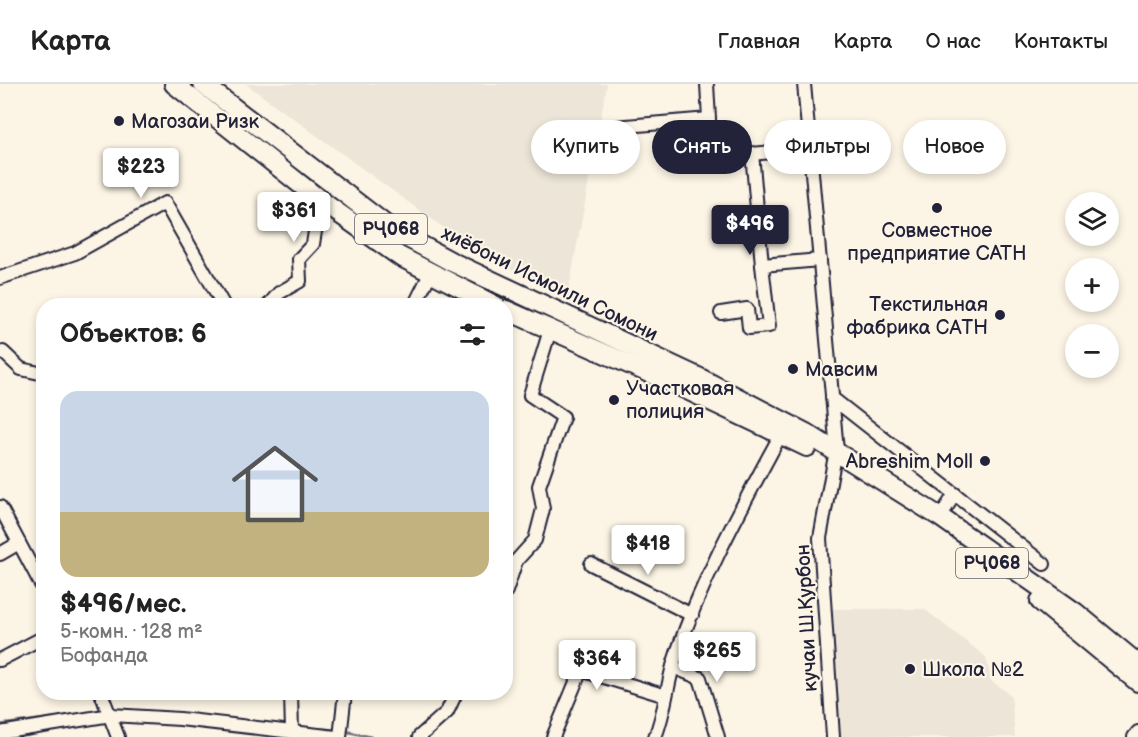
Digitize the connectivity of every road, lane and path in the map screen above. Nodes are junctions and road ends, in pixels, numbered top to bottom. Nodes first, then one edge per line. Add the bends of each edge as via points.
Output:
1 (174, 84) edge
2 (707, 84) edge
3 (804, 84) edge
4 (208, 95) edge
5 (709, 119) joint
6 (807, 120) edge
7 (640, 125) edge
8 (764, 152) edge
9 (752, 153) joint
10 (812, 174) edge
11 (320, 200) junction
12 (820, 260) junction
13 (762, 265) junction
14 (430, 274) junction
15 (0, 278) edge
16 (219, 298) edge
17 (275, 298) edge
18 (418, 298) edge
19 (480, 298) edge
20 (530, 300) junction
21 (721, 313) dead end
22 (513, 314) edge
23 (550, 330) junction
24 (1, 350) edge
25 (36, 372) edge
26 (832, 398) junction
27 (781, 434) junction
28 (836, 456) junction
29 (955, 494) junction
30 (0, 507) edge
31 (940, 517) junction
32 (19, 543) junction
33 (1020, 545) junction
34 (0, 554) edge
35 (513, 557) edge
36 (1007, 563) junction
37 (591, 564) dead end
38 (1044, 564) dead end
39 (36, 575) edge
40 (692, 615) junction
41 (36, 641) edge
42 (0, 660) edge
43 (1138, 664) edge
44 (673, 667) junction
45 (1138, 682) edge
46 (666, 696) junction
47 (104, 700) edge
48 (291, 700) edge
49 (344, 700) edge
50 (453, 700) edge
51 (110, 712) junction
52 (292, 728) junction
53 (1138, 732) edge
54 (0, 735) edge
55 (118, 737) edge
56 (338, 737) edge
57 (418, 737) edge
58 (553, 737) edge
59 (655, 737) edge
60 (718, 737) edge
61 (833, 737) edge
62 (1134, 737) edge

1 - 4 highway, РҶ068
2 - 5 street
3 - 6 street, кучаи Ш.Қурбон
4 - 11 highway, РҶ068
4 - 20 highway, хиёбони Исмоили Сомони / РҶ068 via 391,229
5 - 7 street
8 - 9 street
9 - 13 street
10 - 12 street, кучаи Ш.Қурбон
11 - 14 highway, РҶ068
11 - 17 street via 313,244 299,259 300,281
12 - 13 street
12 - 26 street, кучаи Ш.Қурбон
13 - 21 street via 769,326 749,328 747,309
14 - 18 street
14 - 19 highway, РҶ068
15 - 16 street via 75,253 165,203
20 - 22 highway
20 - 28 highway, хиёбони Исмоили Сомони / РҶ068 via 708,382
22 - 23 highway, РҶ068
23 - 27 highway, РҶ068
23 - 35 street via 530,395 563,417 539,486 543,508 535,540
24 - 25 street via 21,369
26 - 28 street, кучаи Ш.Қурбон
26 - 29 street
27 - 28 highway, РҶ068
27 - 40 street via 711,569
28 - 31 highway, РҶ068
28 - 45 highway, РҶ068 via 1004,572
28 - 61 street, кучаи Ш.Қурбон via 820,538
29 - 31 street
29 - 33 street
30 - 32 street
31 - 36 highway, РҶ068
32 - 34 street
32 - 39 street
33 - 36 street
33 - 38 street
36 - 43 highway, РҶ068
37 - 40 street
40 - 44 street
41 - 42 street
44 - 46 street
44 - 60 street via 700,678
46 - 58 street via 581,670
46 - 59 street
47 - 51 street
48 - 52 street
49 - 56 street
50 - 57 street via 447,712
51 - 52 street
51 - 54 street
51 - 55 street
52 - 56 street
53 - 62 street

